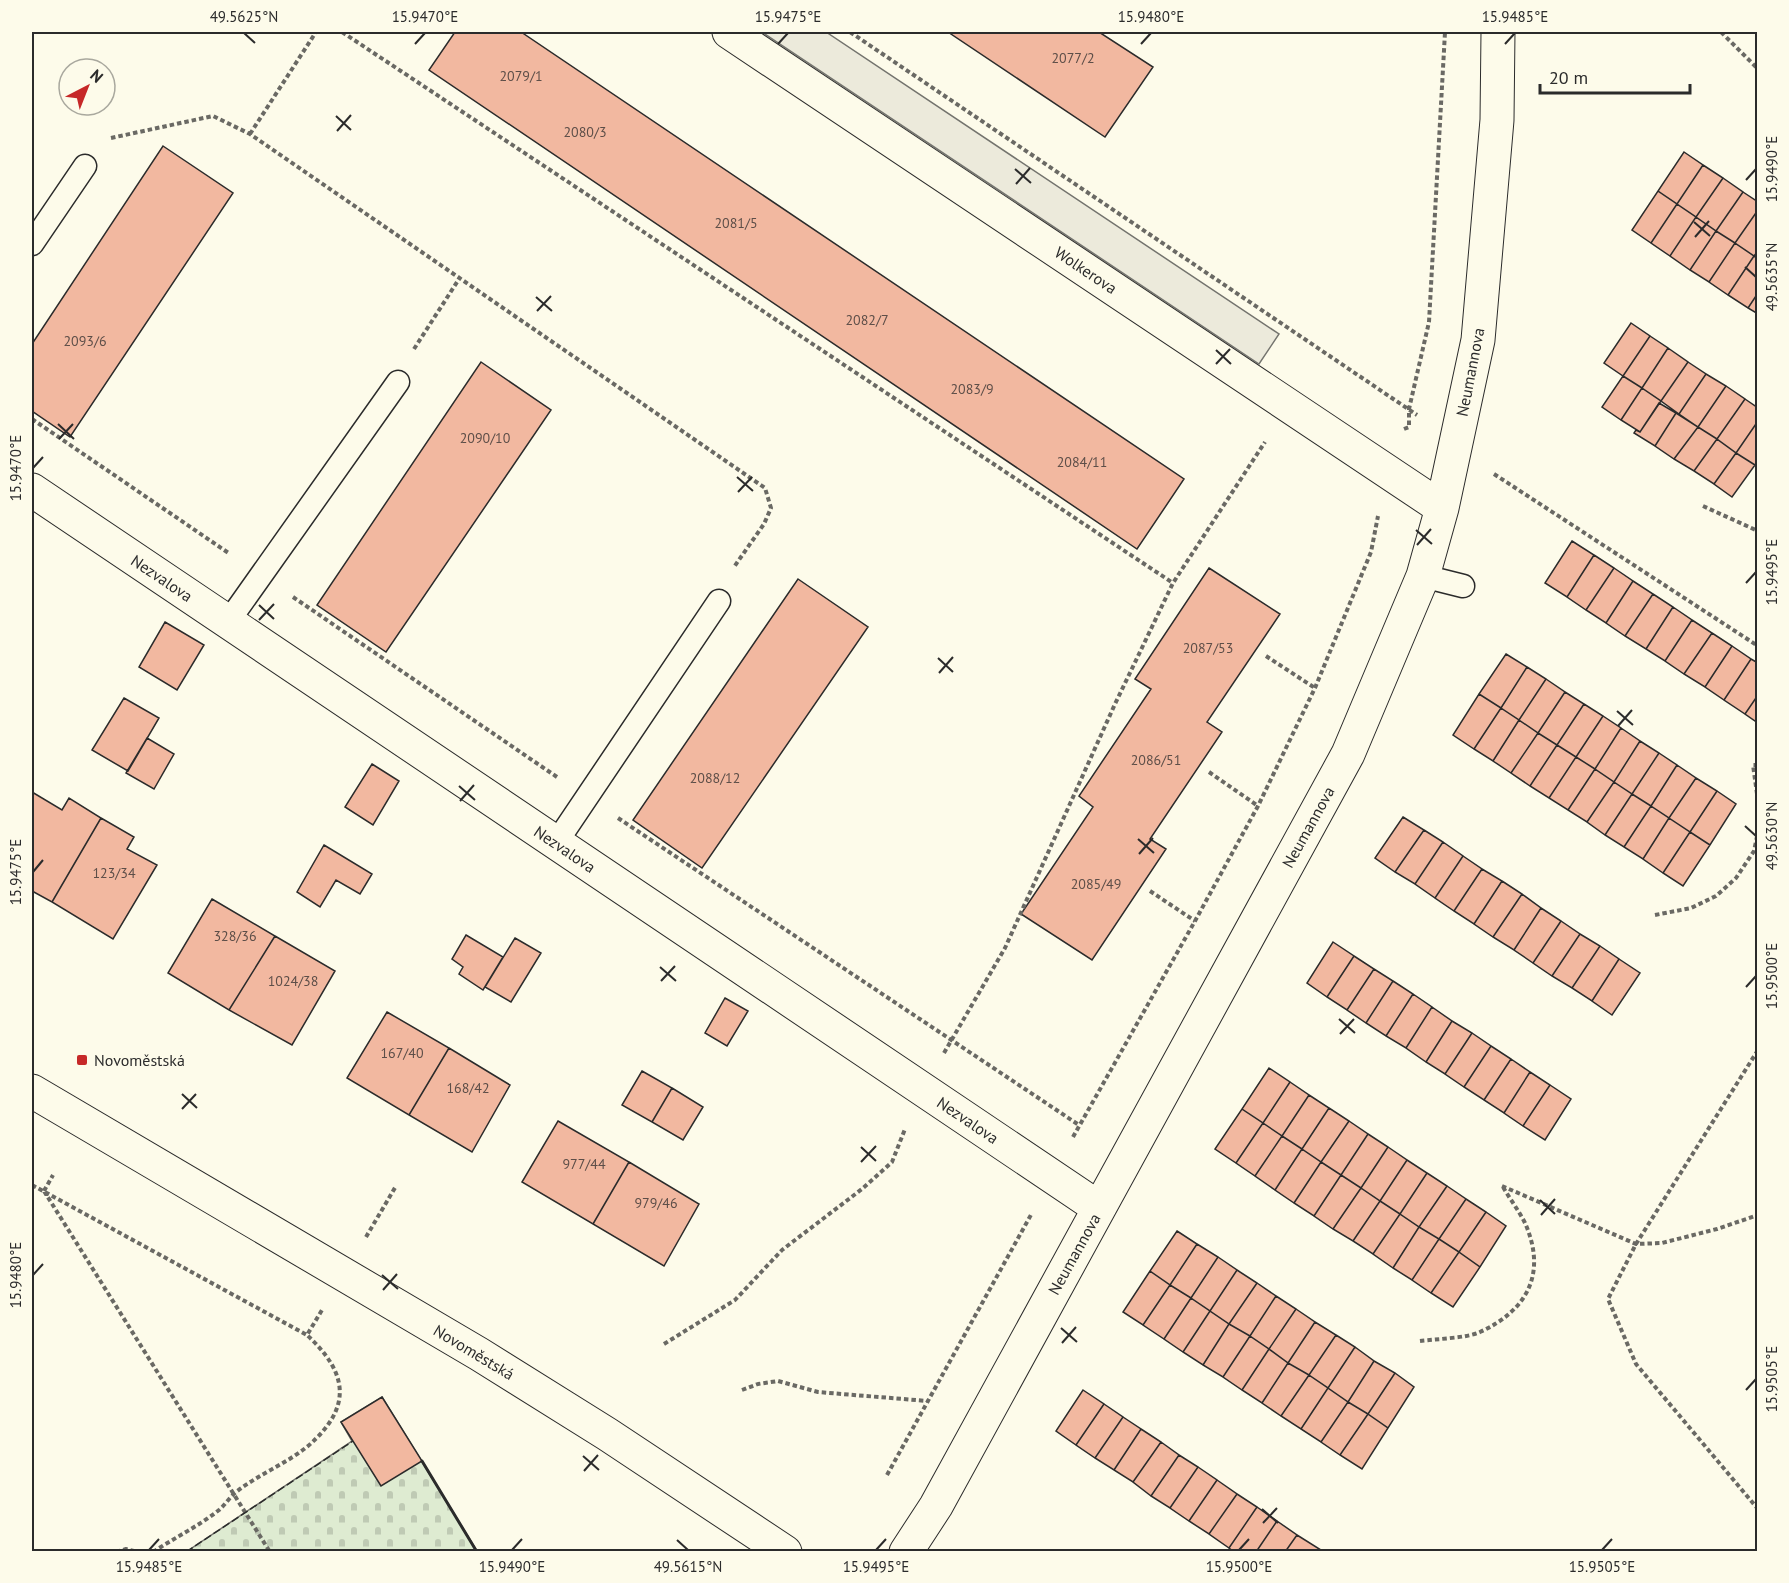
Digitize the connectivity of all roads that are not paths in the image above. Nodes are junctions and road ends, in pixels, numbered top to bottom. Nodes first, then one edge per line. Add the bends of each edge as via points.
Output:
1 (729, 32) edge
2 (1498, 32) edge
3 (85, 166) road end
4 (32, 244) edge
5 (398, 382) road end
6 (32, 490) edge
7 (1442, 508) junction
8 (1422, 576) junction
9 (1463, 586) dead end
10 (719, 600) road end
11 (228, 622) junction
12 (556, 843) junction
13 (32, 1091) edge
14 (1099, 1208) junction
15 (785, 1551) edge
16 (906, 1551) edge

1 - 7 street, Wolkerova
2 - 7 street, Neumannova via 1497,120 1478,340
3 - 4 lane
5 - 11 lane
6 - 11 street, Nezvalova
7 - 8 street, Neumannova
8 - 9 lane
8 - 14 street, Neumannova via 1348,754
10 - 12 lane
11 - 12 street, Nezvalova
12 - 14 street, Nezvalova
13 - 15 street, Novoměstská via 479,1354
14 - 16 street, Neumannova via 936,1506

